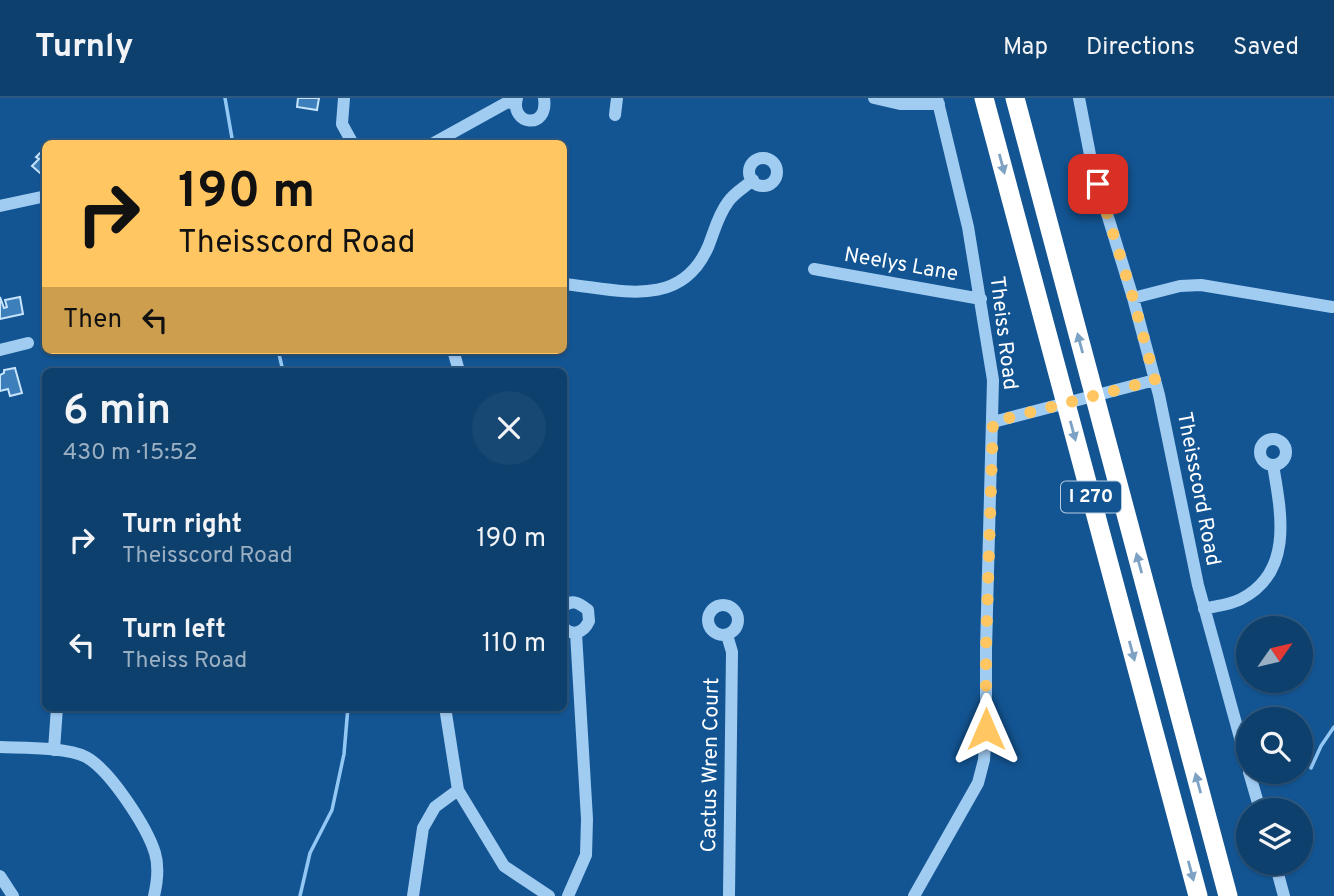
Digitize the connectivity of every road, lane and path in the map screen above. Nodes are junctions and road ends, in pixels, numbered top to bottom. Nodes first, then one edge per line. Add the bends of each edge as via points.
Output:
1 (344, 98) edge
2 (544, 98) edge
3 (617, 98) edge
4 (874, 98) edge
5 (984, 98) edge
6 (1015, 98) edge
7 (1079, 98) edge
8 (516, 100) edge
9 (938, 101) edge
10 (615, 115) dead end
11 (351, 140) edge
12 (439, 140) edge
13 (753, 180) dead end
14 (42, 197) edge
15 (0, 206) edge
16 (814, 269) dead end
17 (567, 284) edge
18 (1133, 298) junction
19 (981, 299) junction
20 (1333, 310) edge
21 (28, 343) dead end
22 (0, 351) edge
23 (1155, 380) junction
24 (993, 422) junction
25 (1273, 465) dead end
26 (567, 605) edge
27 (1204, 609) junction
28 (570, 630) edge
29 (727, 635) dead end
30 (57, 711) edge
31 (445, 711) edge
32 (1236, 725) edge
33 (0, 747) edge
34 (54, 750) junction
35 (458, 790) junction
36 (1278, 875) edge
37 (0, 876) edge
38 (13, 896) edge
39 (154, 896) edge
40 (413, 896) edge
41 (549, 896) edge
42 (568, 896) edge
43 (729, 896) edge
44 (914, 896) edge
45 (1198, 896) edge
46 (1228, 896) edge
47 (1284, 896) edge

1 - 11 street via 342,124
2 - 8 street via 542,116 534,121 517,114
3 - 10 street
4 - 9 street via 900,104
5 -> 45 highway, I 270
46 -> 6 highway, I 270
7 - 18 street via 1093,165
8 - 12 street
9 - 19 street, Theiss Road
13 - 17 street via 729,200 700,263 676,282 638,293
14 - 15 street
16 - 19 street, Neelys Lane
18 - 20 street via 1200,285
18 - 23 street
19 - 24 street, Theiss Road via 992,370
21 - 22 street
23 - 24 street
23 - 27 street, Theisscord Road
24 - 44 street, Theiss Road via 984,760 973,793
25 - 27 street via 1282,532 1273,564 1240,600
26 - 28 street via 579,603 587,610 589,621 587,626
27 - 32 street, Theisscord Road
28 - 42 street via 587,819 586,855
29 - 43 street, Cactus Wren Court via 732,652
30 - 34 street
31 - 35 street
33 - 34 street
34 - 39 street via 86,757 111,778 156,856
35 - 40 street via 435,807 423,828
35 - 41 street via 505,866
36 - 47 street
37 - 38 street

